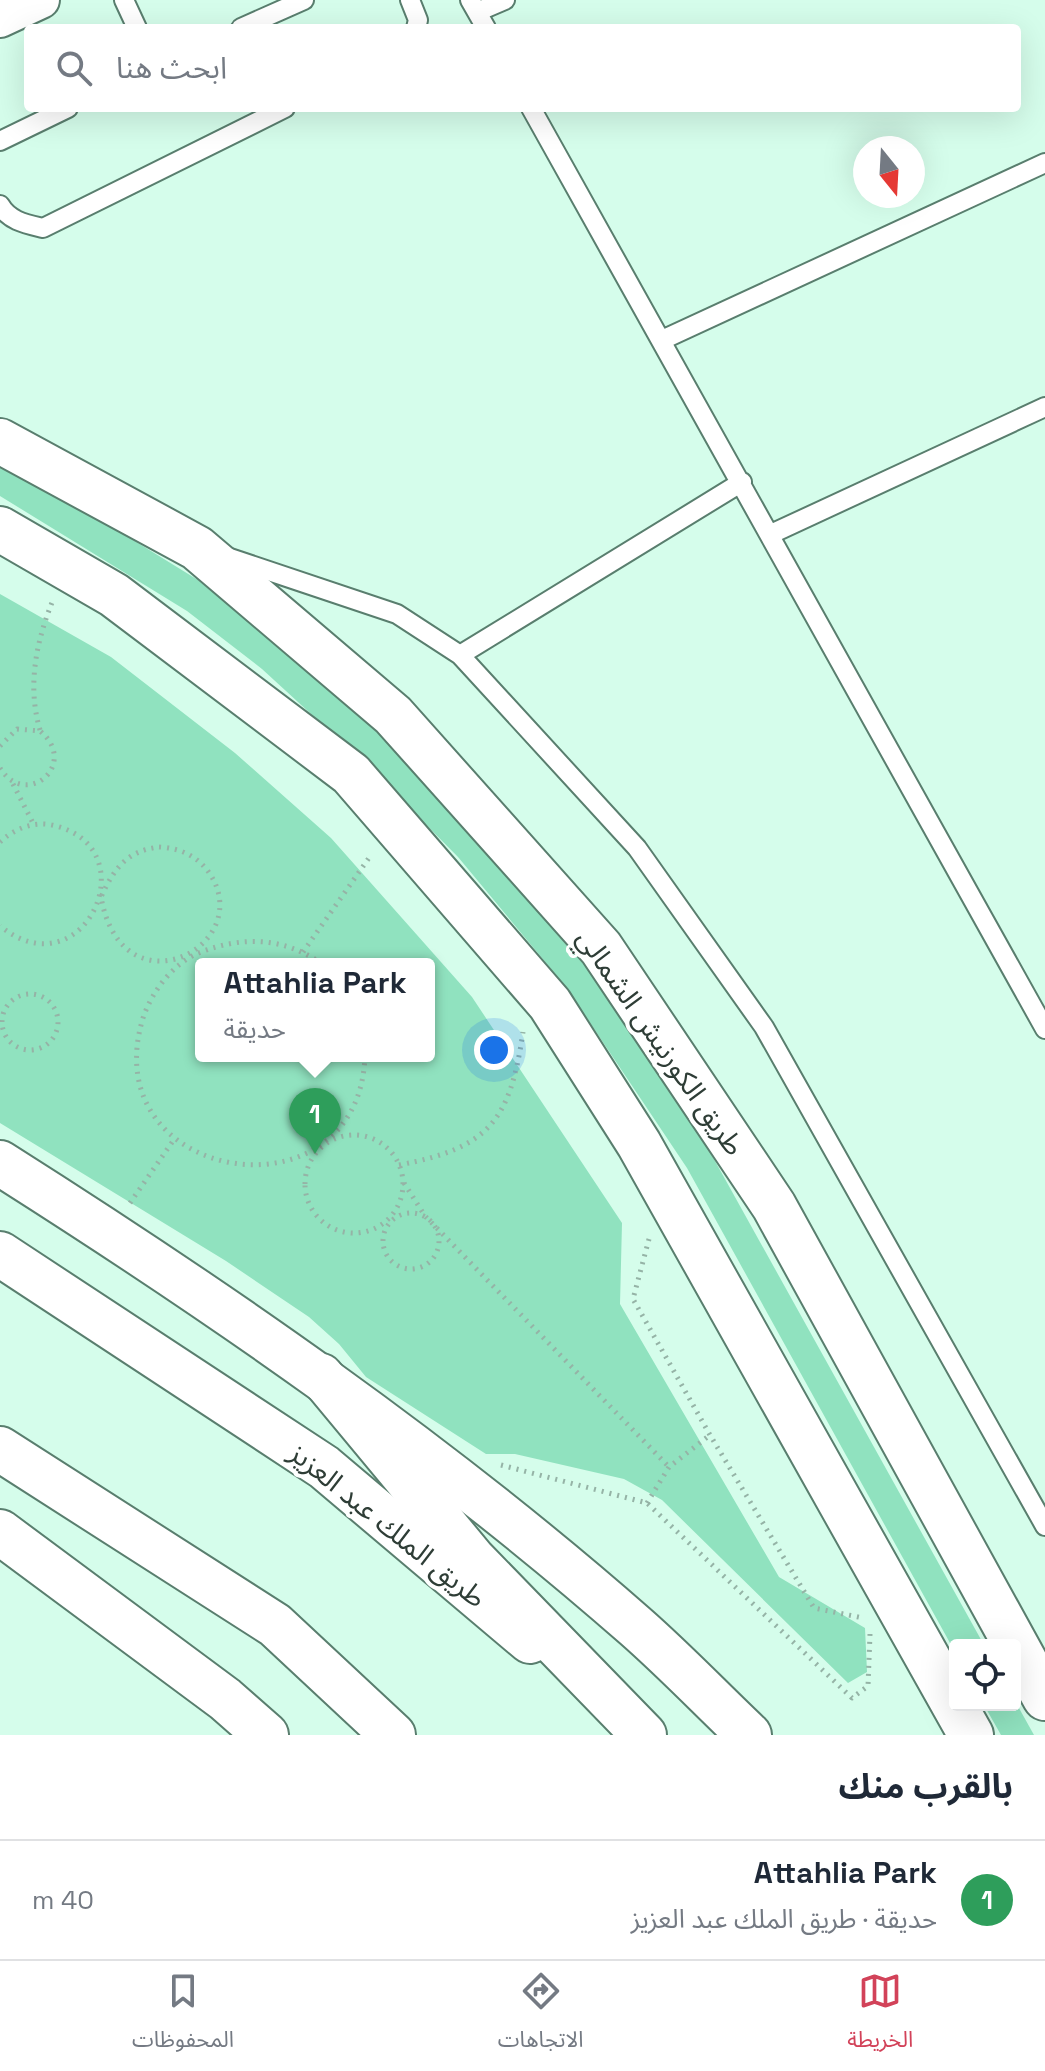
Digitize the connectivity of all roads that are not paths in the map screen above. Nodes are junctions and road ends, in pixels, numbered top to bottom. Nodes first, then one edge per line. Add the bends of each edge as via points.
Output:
1 (41, 0) edge
2 (124, 0) edge
3 (304, 0) edge
4 (410, 0) edge
5 (505, 0) edge
6 (478, 13) edge
7 (0, 19) edge
8 (135, 24) edge
9 (250, 24) edge
10 (417, 24) edge
11 (60, 112) edge
12 (277, 112) edge
13 (533, 112) edge
14 (0, 141) edge
15 (1045, 163) edge
16 (0, 205) edge
17 (662, 340) junction
18 (1045, 407) edge
19 (0, 441) edge
20 (742, 482) junction
21 (0, 529) edge
22 (771, 534) junction
23 (197, 548) junction
24 (460, 655) junction
25 (1045, 1029) edge
26 (0, 1163) edge
27 (0, 1254) edge
28 (321, 1376) junction
29 (0, 1449) edge
30 (1045, 1526) edge
31 (0, 1532) edge
32 (1045, 1698) edge
33 (266, 1735) edge
34 (393, 1735) edge
35 (643, 1735) edge
36 (749, 1735) edge
37 (971, 1735) edge

1 - 7 street
2 - 8 lane
3 - 9 lane
4 - 10 lane
5 - 6 lane
11 - 14 lane
12 - 16 lane via 43,228 22,224
13 - 17 lane
15 - 17 lane
17 - 20 lane
18 - 22 lane
19 - 23 main road, طريق الكورنيش الشمالي
20 - 22 lane
20 - 24 lane
21 - 37 main road via 114,595 351,774 550,1004 639,1144
22 - 25 lane
23 - 24 lane via 397,614
23 - 32 main road, طريق الكورنيش الشمالي via 393,715 601,948 774,1206
24 - 30 lane via 637,848 764,1027
26 - 28 main road
27 - 35 main road, طريق الملك عبد العزيز via 324,1467
28 - 35 main road via 473,1559
28 - 36 main road via 636,1627
29 - 34 main road via 275,1625
31 - 33 main road

